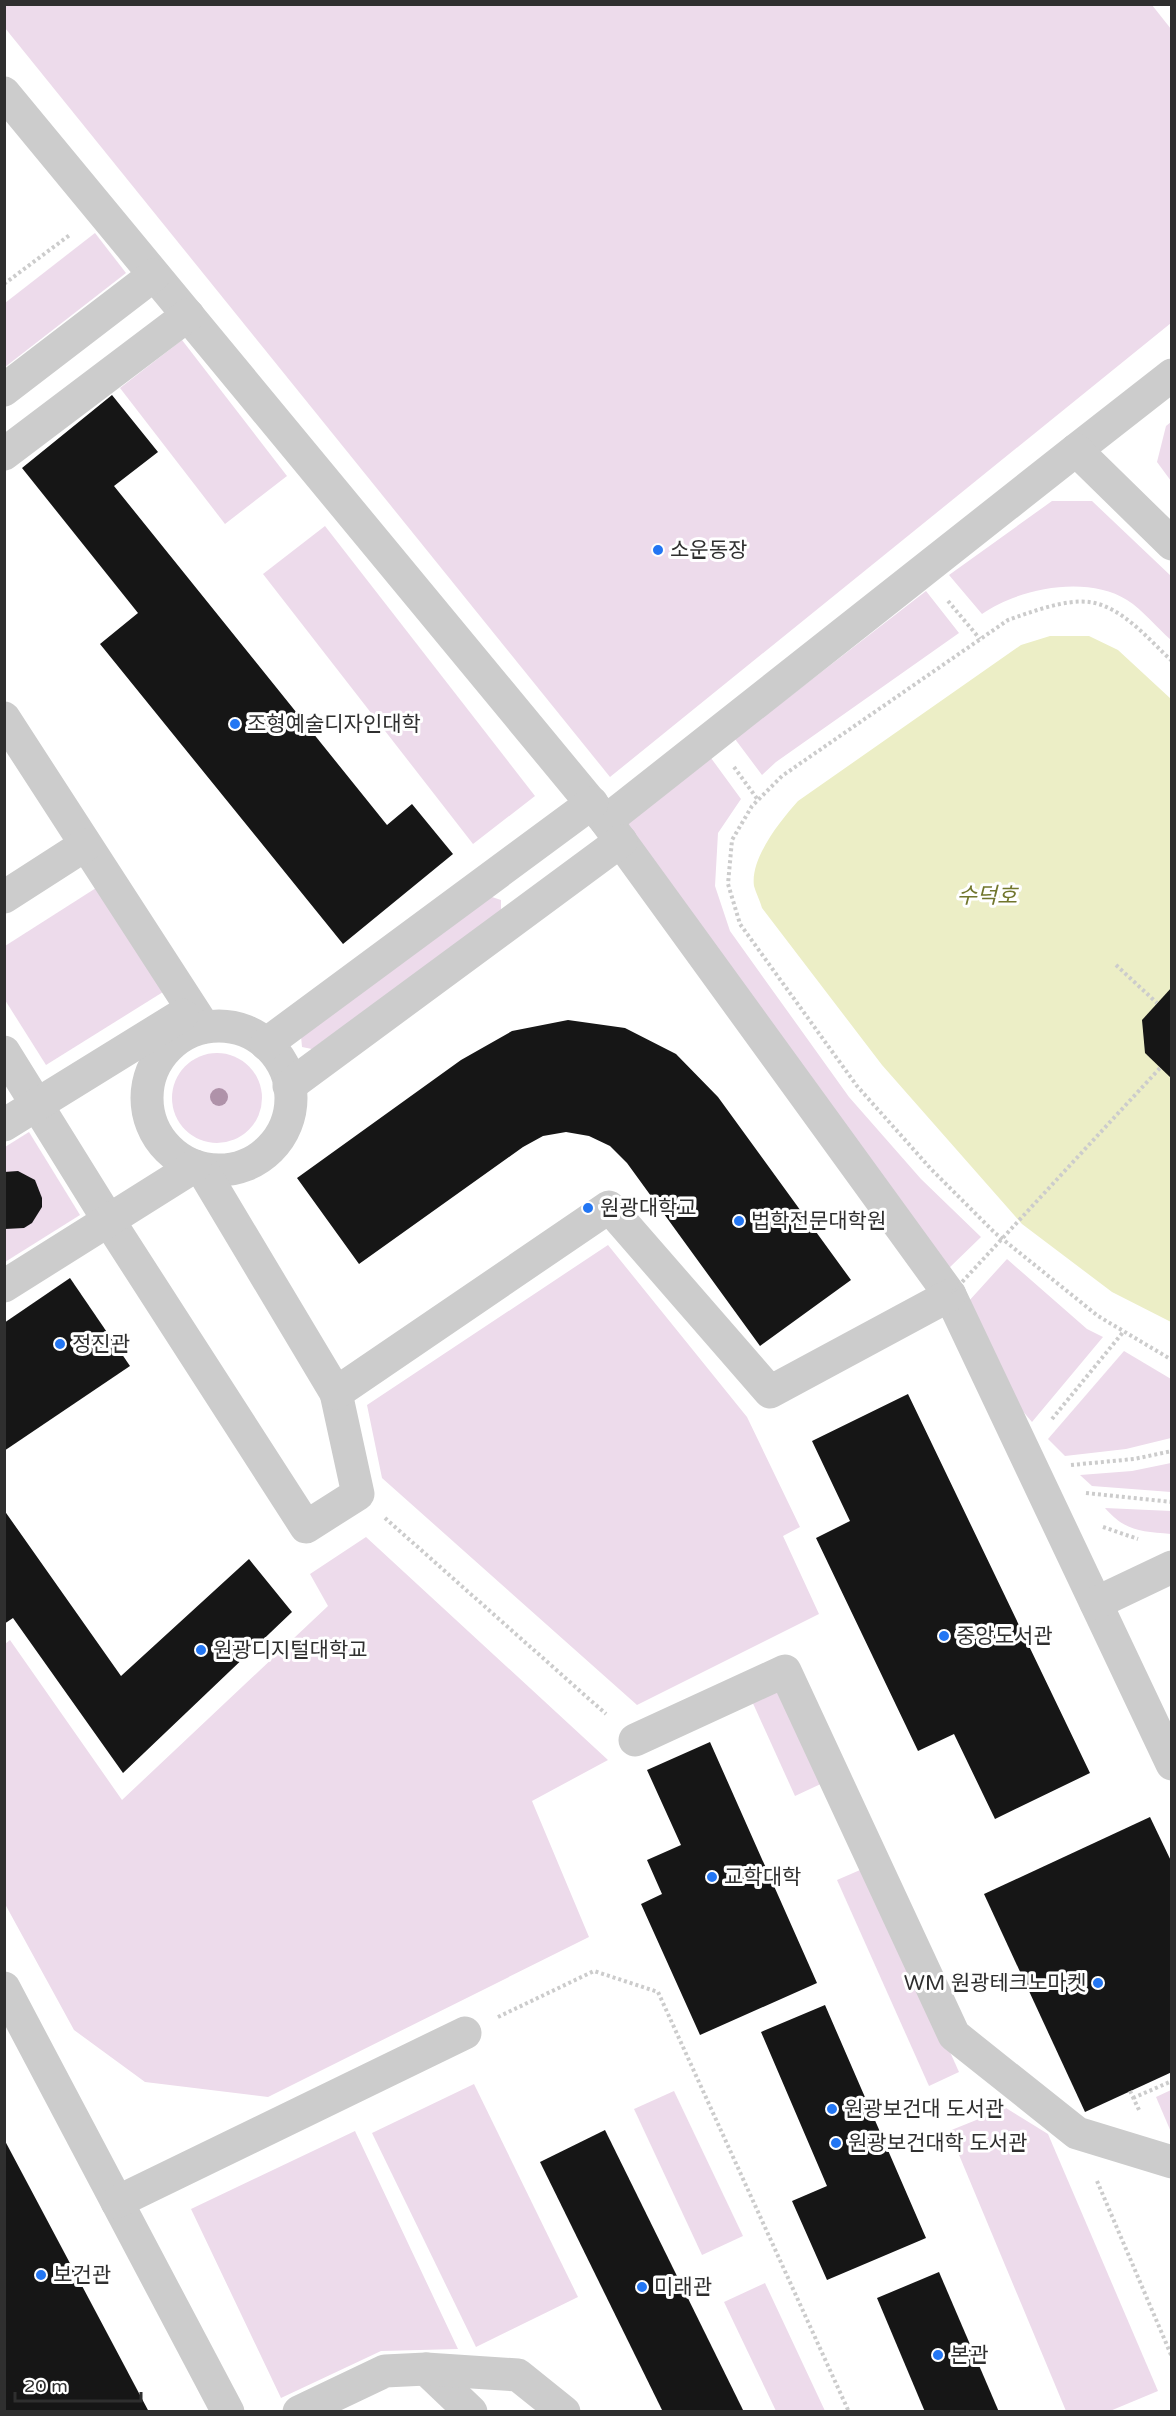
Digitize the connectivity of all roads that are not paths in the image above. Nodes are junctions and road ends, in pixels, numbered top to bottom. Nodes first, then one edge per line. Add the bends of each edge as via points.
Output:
1 (4, 93) edge
2 (154, 275) junction
3 (188, 315) junction
4 (1172, 375) edge
5 (4, 390) edge
6 (1076, 450) junction
7 (4, 454) edge
8 (1172, 544) edge
9 (4, 718) edge
10 (606, 822) junction
11 (85, 844) junction
12 (4, 897) edge
13 (198, 1018) junction
14 (266, 1044) junction
15 (4, 1052) edge
16 (289, 1086) junction
17 (38, 1105) junction
18 (4, 1125) edge
19 (198, 1167) junction
20 (109, 1221) junction
21 (4, 1286) edge
22 (950, 1295) junction
23 (336, 1393) junction
24 (1172, 1567) edge
25 (1096, 1603) junction
26 (635, 1740) road end
27 (1172, 1764) edge
28 (4, 1988) edge
29 (465, 2032) road end
30 (1172, 2162) edge
31 (117, 2202) junction
32 (426, 2369) junction
33 (228, 2412) edge
34 (299, 2412) edge
35 (471, 2412) edge
36 (564, 2412) edge

1 - 2 street
2 - 3 street
2 - 5 street
3 - 7 street
3 - 10 street
4 - 6 street
6 - 8 street
6 - 10 street
9 - 11 street
10 - 14 street
10 - 16 street
10 - 22 street
11 - 12 street
11 - 13 street
13 - 14 street via 253,1034
13 - 17 street
13 - 19 street via 162,1053 150,1074 147,1099 151,1123 164,1145 180,1160
14 - 16 street via 285,1071
15 - 17 street
16 - 19 street via 289,1116 280,1137 265,1154 224,1171
17 - 18 street
17 - 20 street
19 - 20 street
19 - 23 street
20 - 21 street
20 - 23 street via 306,1527 358,1494
22 - 23 street via 770,1392 609,1207
22 - 25 street
24 - 25 street
25 - 27 street
26 - 30 street via 785,1671 954,2035 1077,2133
28 - 31 street
29 - 31 street
31 - 33 street
32 - 34 street via 385,2371
32 - 35 street
32 - 36 street via 519,2375

